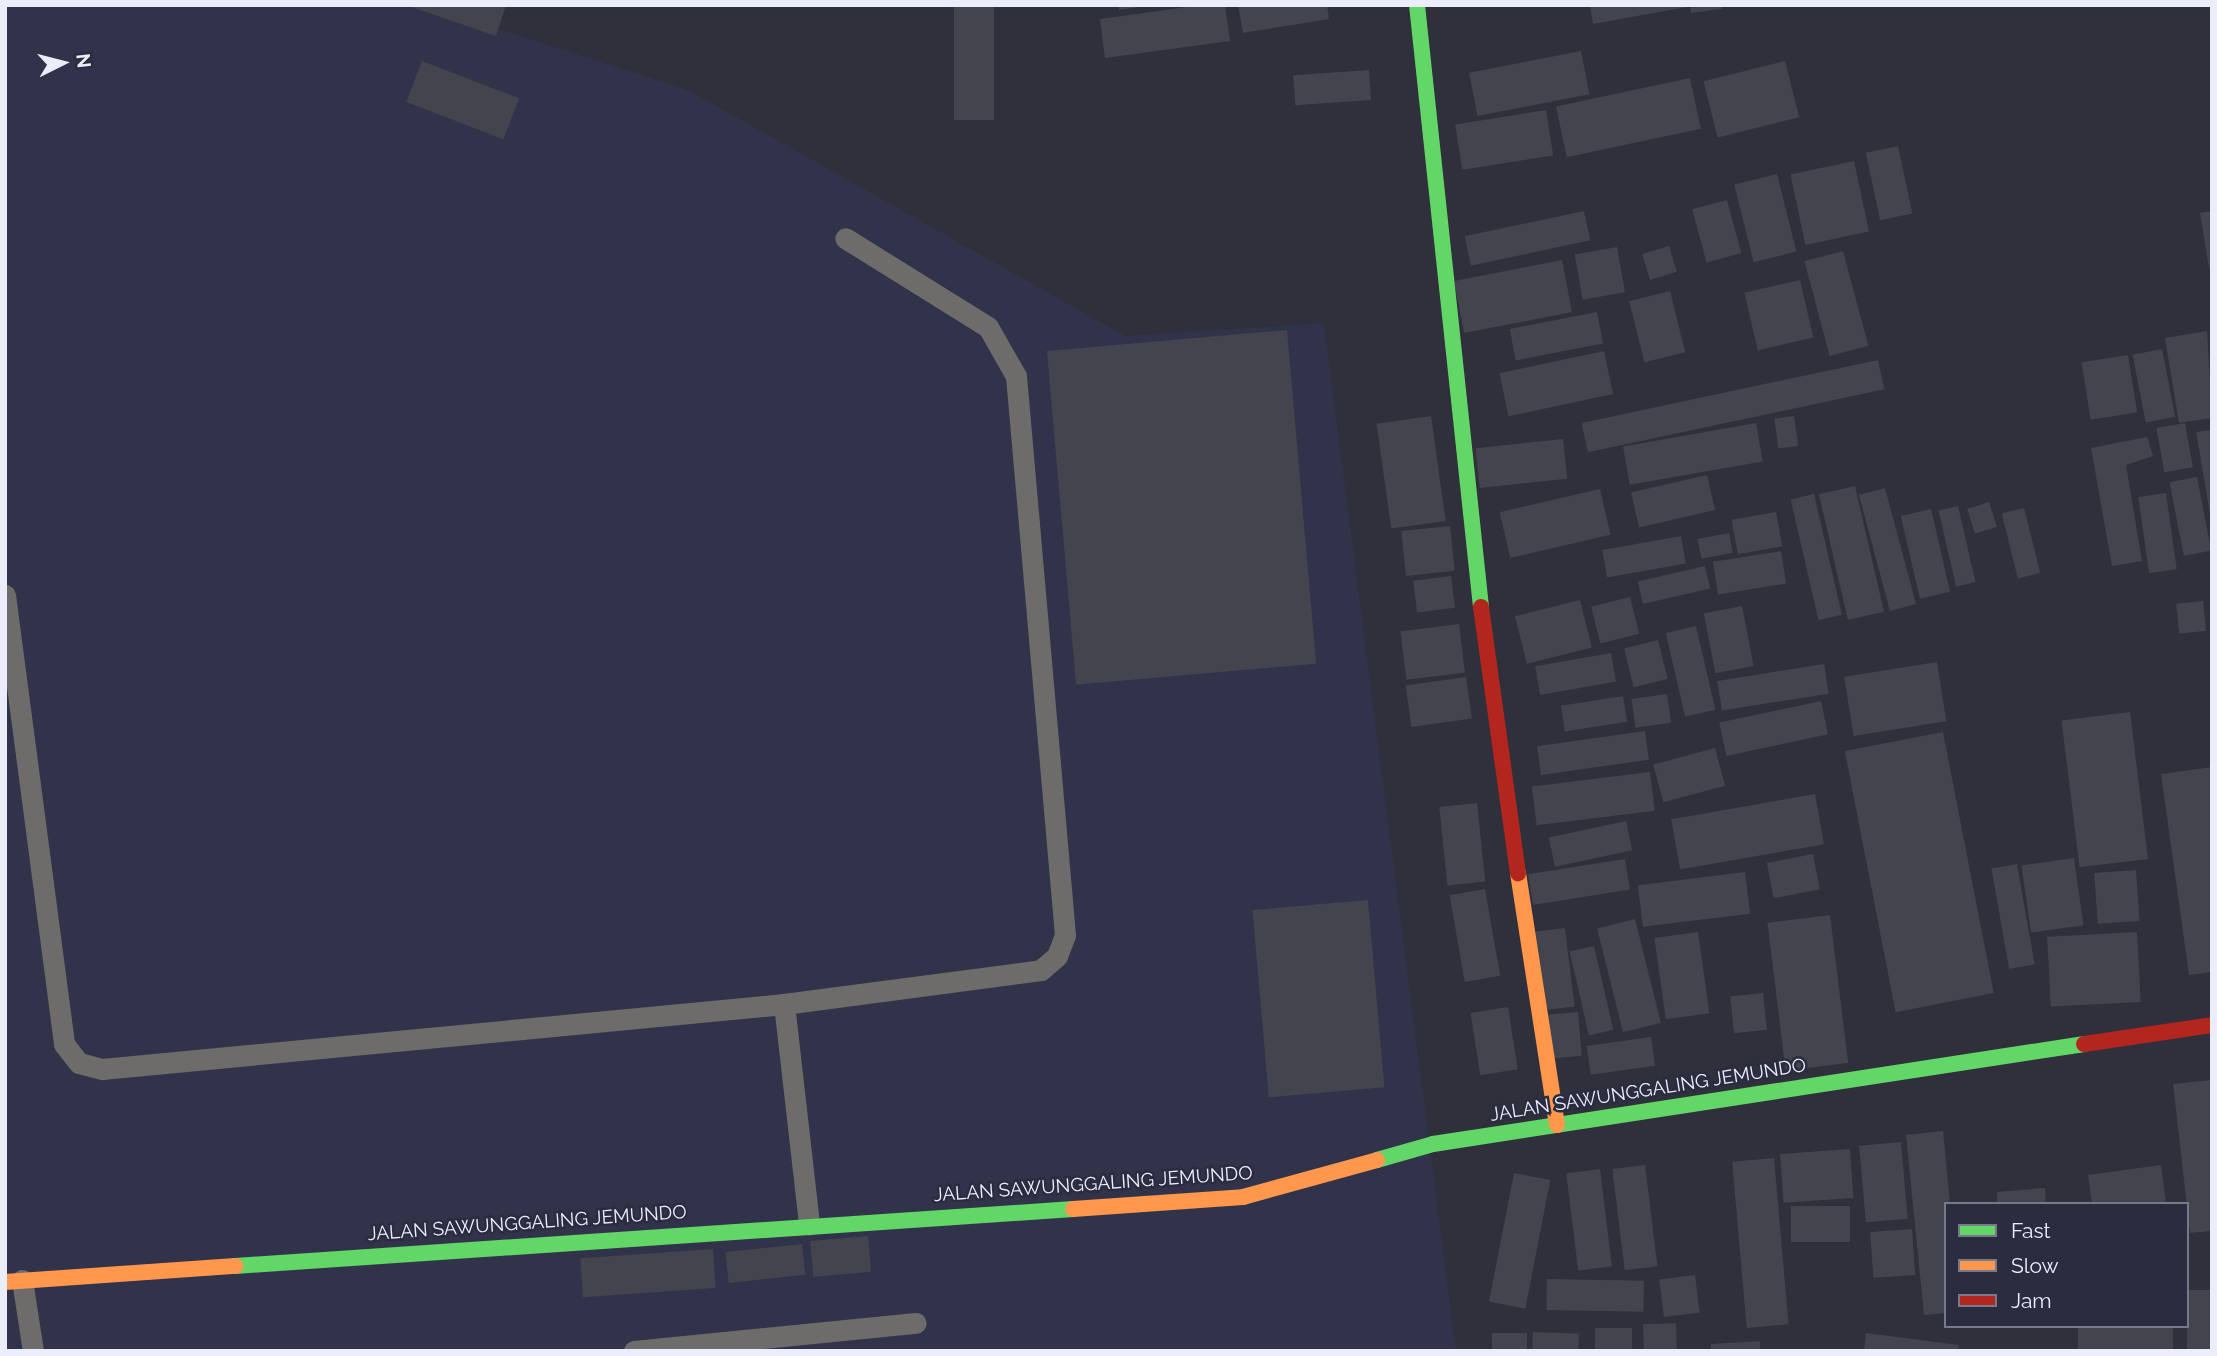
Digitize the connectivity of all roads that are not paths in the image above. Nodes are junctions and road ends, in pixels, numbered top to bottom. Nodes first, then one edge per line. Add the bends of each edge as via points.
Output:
1 (1417, 5) edge
2 (845, 238) dead end
3 (5, 595) edge
4 (784, 1003) junction
5 (2212, 1025) edge
6 (1557, 1125) junction
7 (809, 1225) junction
8 (14, 1281) edge
9 (916, 1323) dead end
10 (33, 1351) edge
11 (634, 1351) edge

1 - 6 main road via 1489,685
2 - 4 lane via 988,327 1016,376 1065,935 1057,956 1041,970
3 - 4 lane via 64,1044 79,1063 102,1069
4 - 7 lane
5 - 6 main road, JALAN SAWUNGGALING JEMUNDO
6 - 7 main road, JALAN SAWUNGGALING JEMUNDO via 1433,1144 1243,1197
7 - 8 main road, JALAN SAWUNGGALING JEMUNDO
8 - 10 lane
9 - 11 lane

